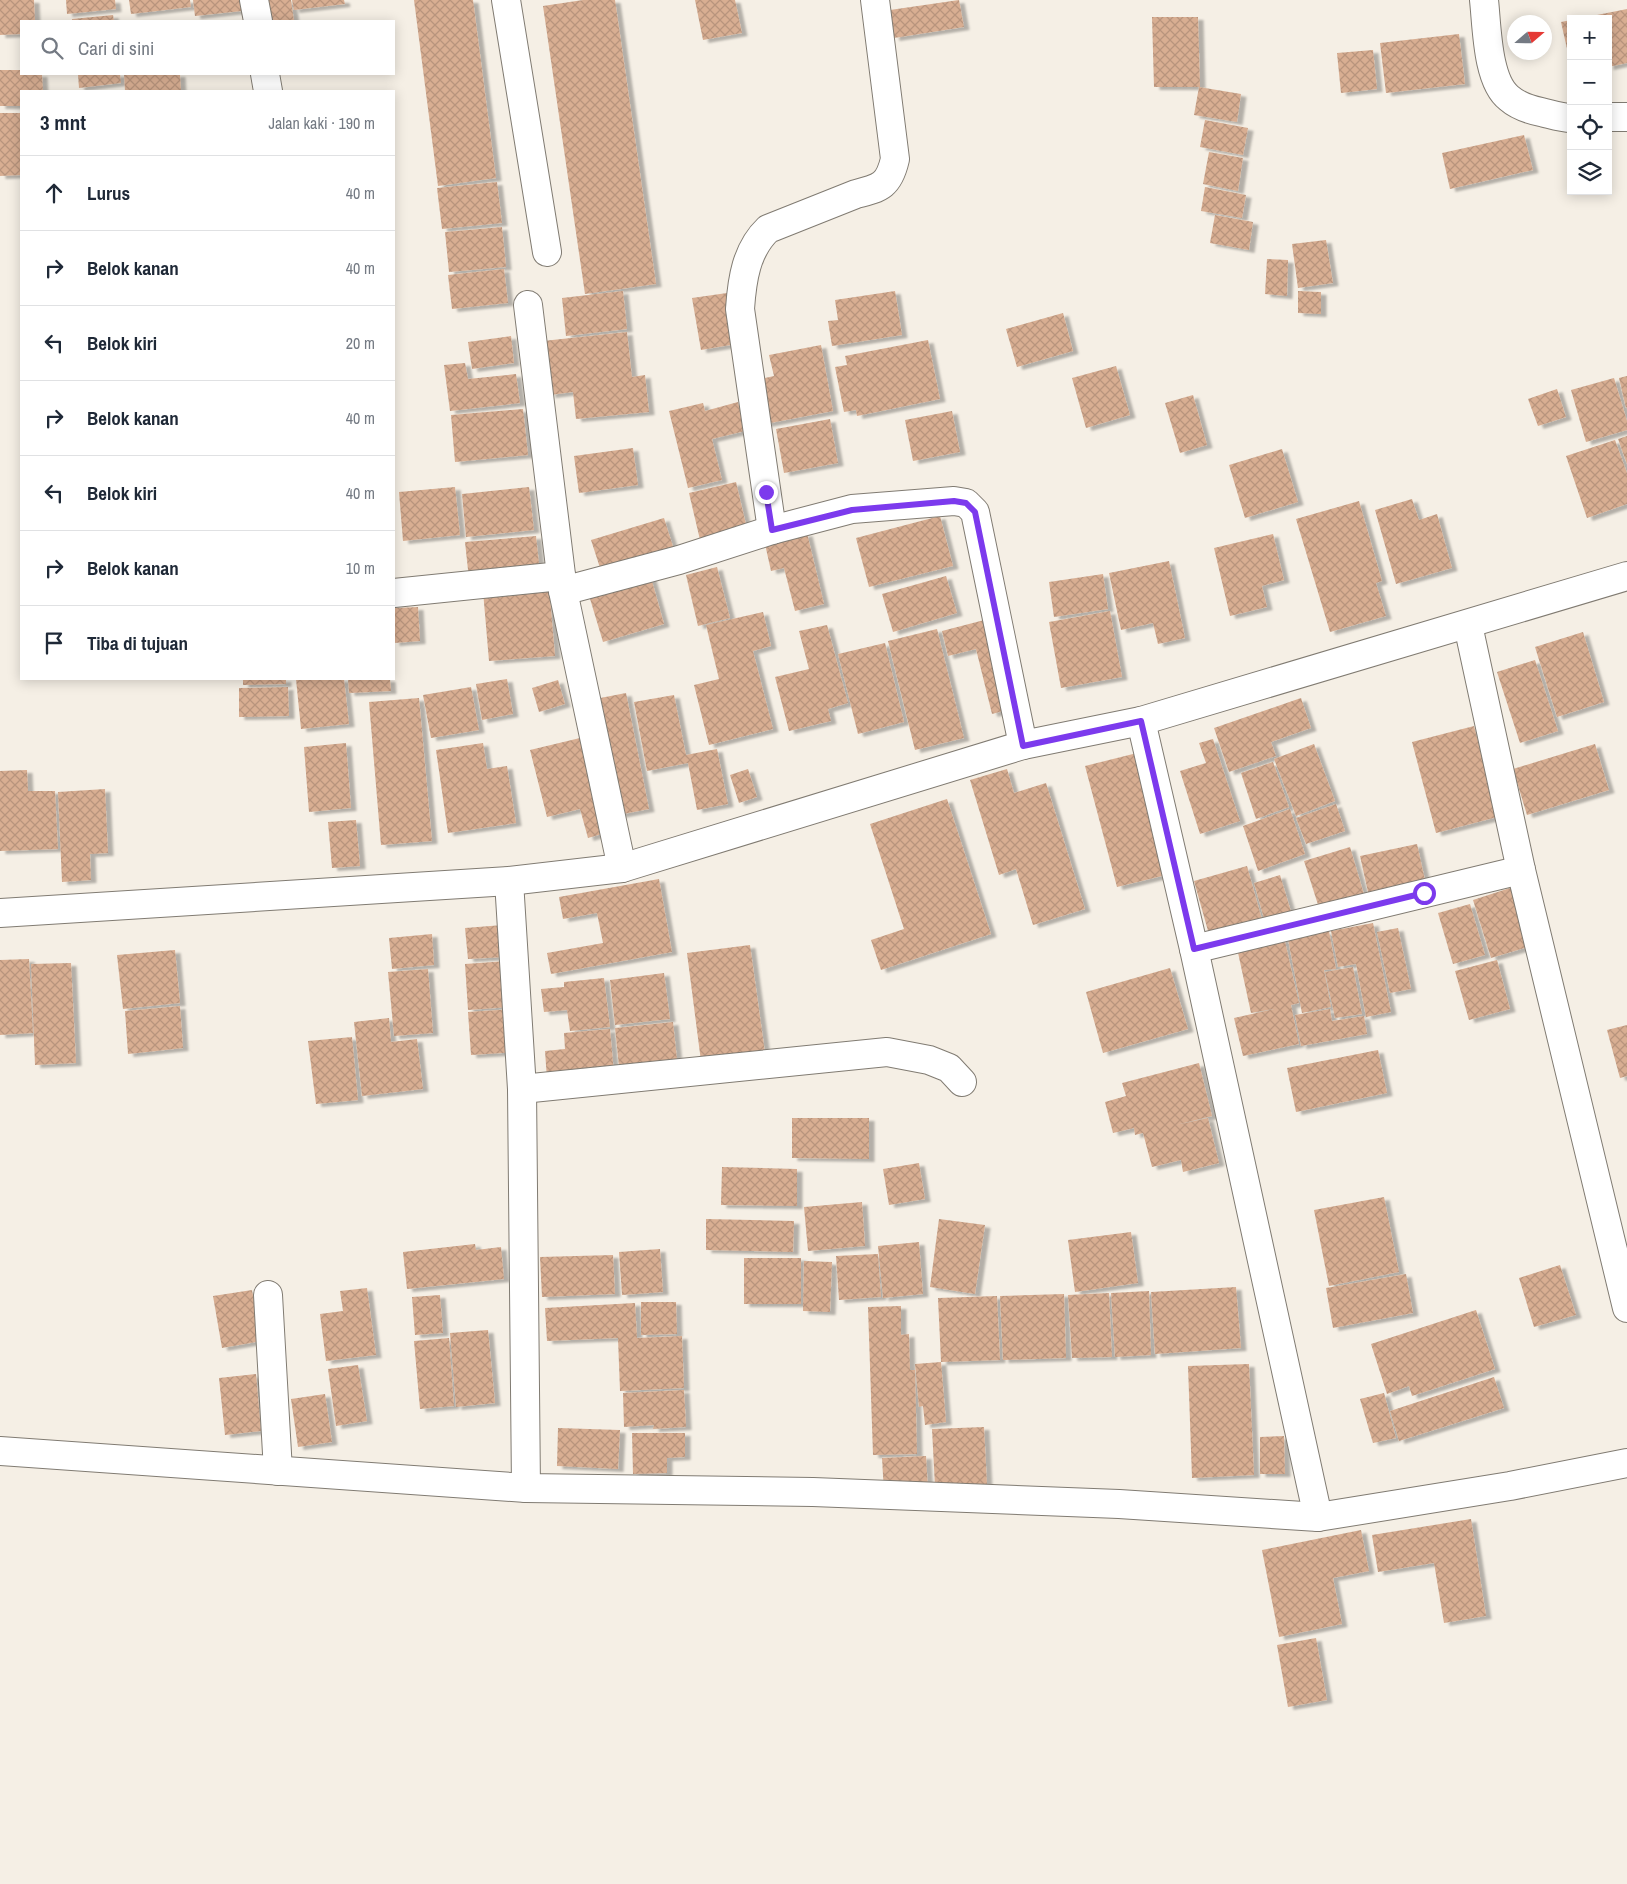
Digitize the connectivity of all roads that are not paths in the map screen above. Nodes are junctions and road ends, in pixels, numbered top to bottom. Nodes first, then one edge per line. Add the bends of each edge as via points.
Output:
1 (254, 0) edge
2 (506, 0) edge
3 (875, 0) edge
4 (1484, 0) edge
5 (258, 20) edge
6 (265, 75) edge
7 (268, 90) edge
8 (1567, 117) edge
9 (1612, 117) edge
10 (1627, 117) edge
11 (547, 252) dead end
12 (528, 306) dead end
13 (772, 530) junction
14 (1627, 576) edge
15 (562, 583) junction
16 (395, 593) edge
17 (1468, 624) junction
18 (1141, 721) junction
19 (1023, 746) junction
20 (622, 868) junction
21 (1520, 870) junction
22 (509, 880) junction
23 (0, 913) edge
24 (1194, 949) junction
25 (962, 1082) dead end
26 (522, 1090) junction
27 (268, 1295) dead end
28 (1627, 1308) edge
29 (0, 1451) edge
30 (1627, 1463) edge
31 (278, 1471) junction
32 (526, 1488) junction
33 (1318, 1517) junction

1 - 5 street
2 - 11 street
3 - 13 street via 895,159 892,174 871,190 768,229 758,239 741,286 740,309
4 - 8 street via 1489,46 1502,91 1510,99 1535,110
6 - 7 street
9 - 10 street
12 - 15 street
13 - 15 street via 679,560
13 - 19 street via 852,510 954,501 966,503 975,512
14 - 17 street
15 - 16 street
15 - 20 street
17 - 18 street
17 - 21 street
18 - 19 street
18 - 24 street
19 - 20 street
20 - 22 street
21 - 24 street
21 - 28 street
22 - 23 street
22 - 26 street
24 - 33 street
25 - 26 street via 949,1068 929,1060 887,1052
26 - 32 street
27 - 31 street
29 - 31 street
30 - 33 street via 1510,1486
31 - 32 street
32 - 33 street via 813,1492 1128,1505

